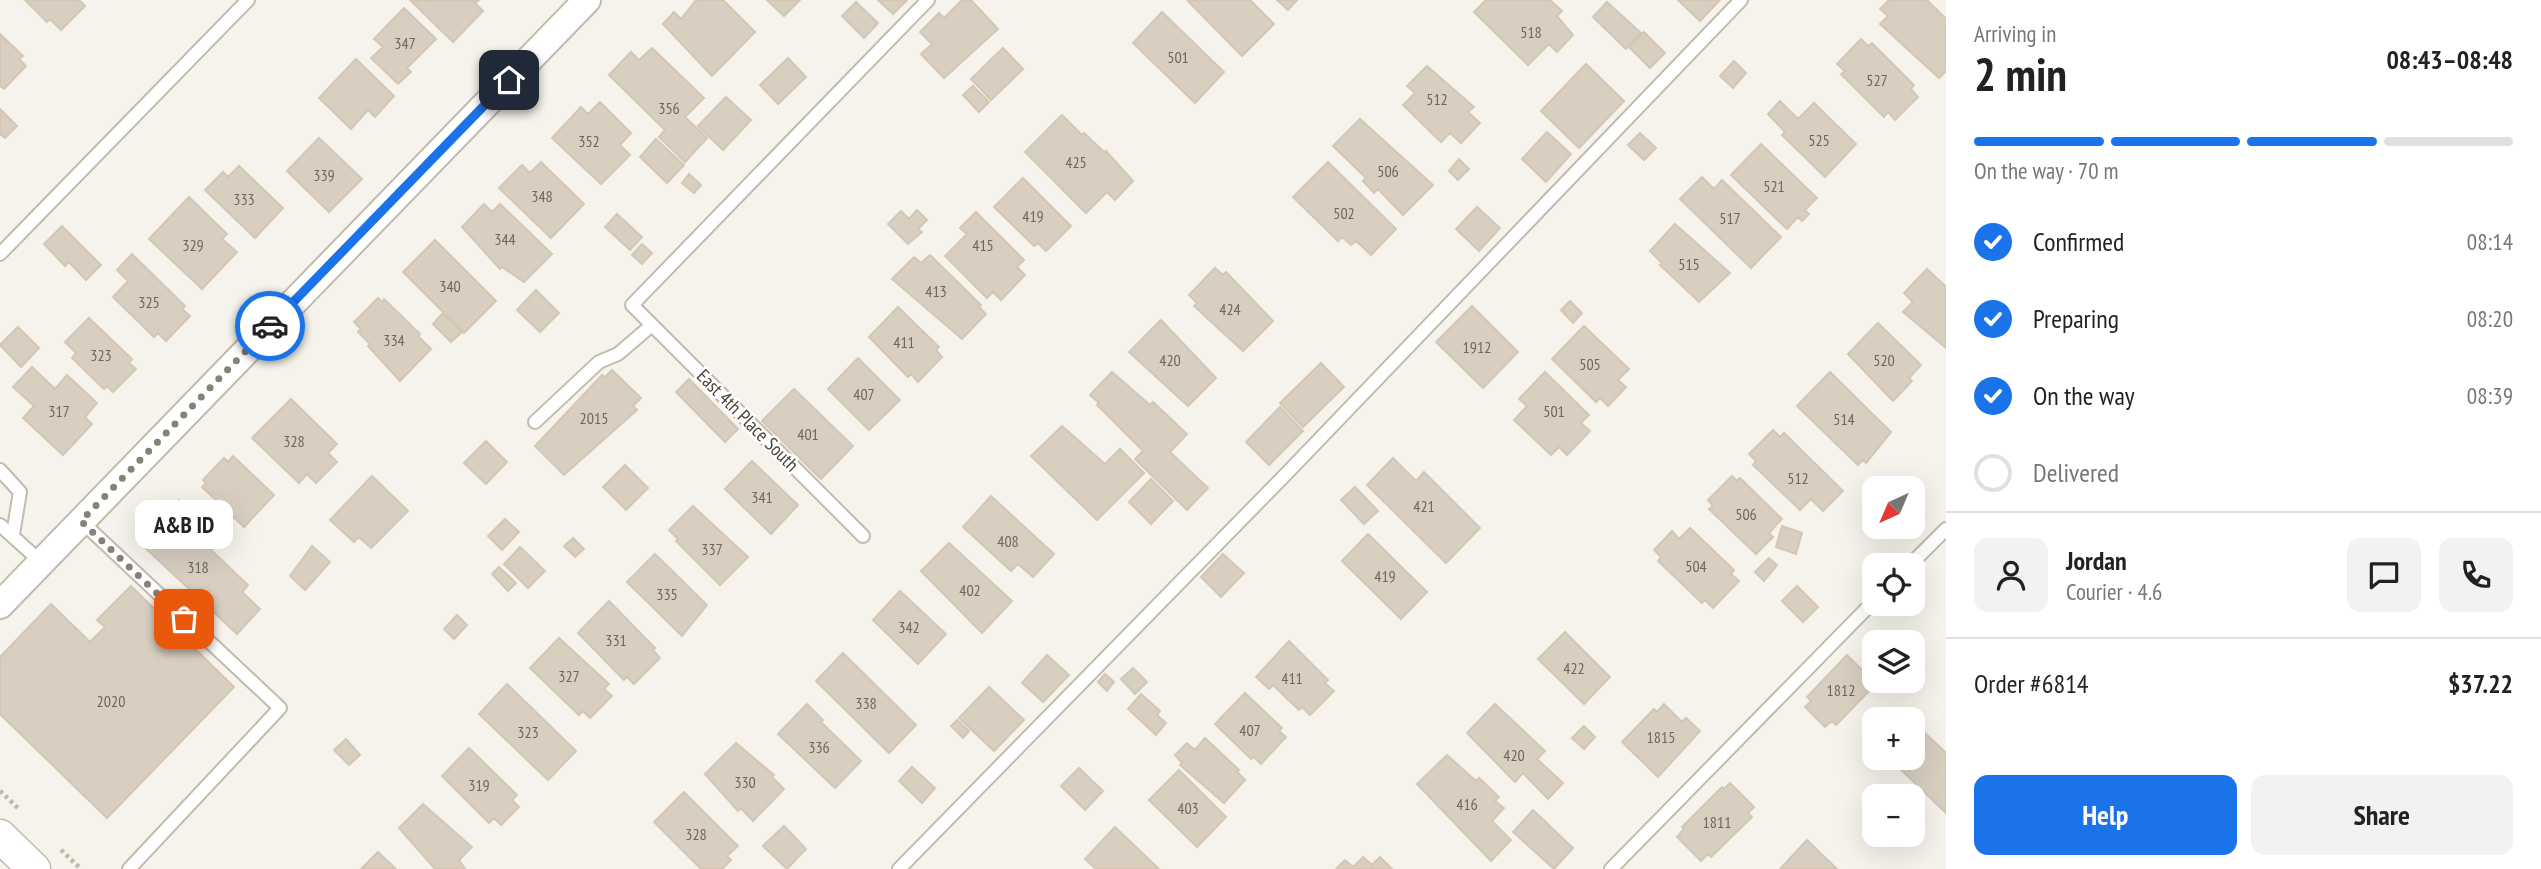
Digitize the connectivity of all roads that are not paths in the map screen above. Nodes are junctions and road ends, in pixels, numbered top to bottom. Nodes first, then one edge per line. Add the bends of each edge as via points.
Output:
1 (248, 0) edge
2 (587, 0) edge
3 (928, 0) edge
4 (1741, 0) edge
5 (0, 254) edge
6 (652, 325) junction
7 (535, 422) dead end
8 (0, 470) edge
9 (81, 521) junction
10 (0, 525) edge
11 (1946, 528) edge
12 (13, 534) junction
13 (863, 536) dead end
14 (1922, 553) edge
15 (41, 562) junction
16 (0, 605) edge
17 (1862, 613) edge
18 (0, 836) edge
19 (34, 869) edge
20 (129, 869) edge
21 (898, 869) edge
22 (1611, 869) edge

1 - 5 lane
2 - 9 street
3 - 6 lane, East 4th Place South via 632,305
4 - 21 lane via 1288,472
6 - 7 lane via 618,354 599,362
6 - 13 lane, East 4th Place South
8 - 12 lane via 20,492
9 - 15 street
9 - 20 lane via 280,708
10 - 12 lane
11 - 14 lane
12 - 15 lane
15 - 16 street
17 - 22 lane
18 - 19 street

